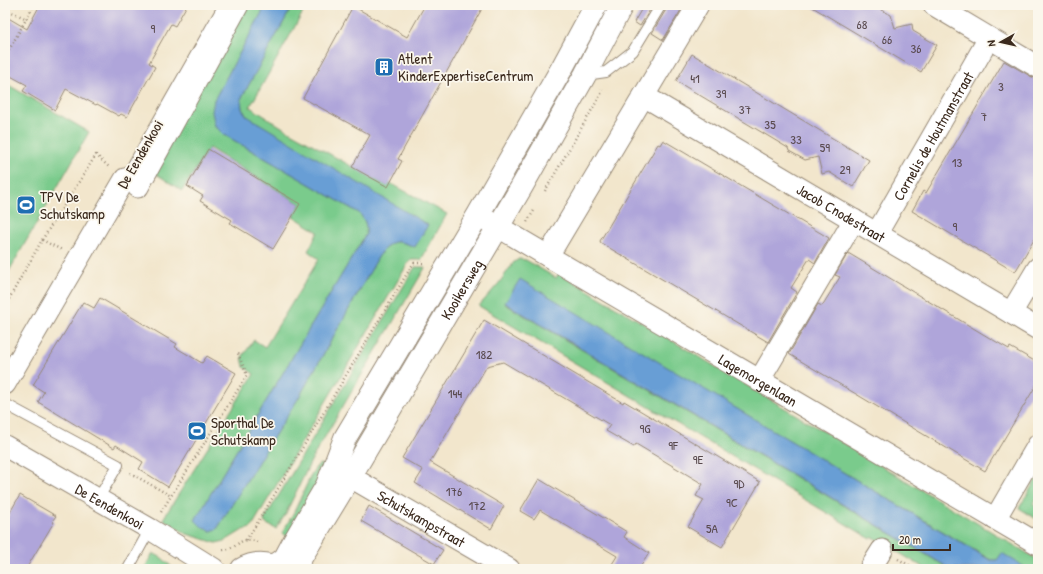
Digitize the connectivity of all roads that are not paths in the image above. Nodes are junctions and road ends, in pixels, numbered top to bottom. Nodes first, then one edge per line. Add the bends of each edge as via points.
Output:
1 (224, 5) edge
2 (238, 5) edge
3 (596, 5) edge
4 (622, 5) edge
5 (660, 5) edge
6 (698, 5) edge
7 (934, 5) edge
8 (989, 38) junction
9 (1038, 67) edge
10 (585, 75) junction
11 (644, 96) junction
12 (132, 183) junction
13 (478, 215) junction
14 (854, 220) junction
15 (498, 227) junction
16 (877, 233) junction
17 (548, 256) junction
18 (1038, 268) edge
19 (1011, 313) junction
20 (1038, 329) edge
21 (759, 380) junction
22 (5, 384) edge
23 (5, 404) edge
24 (1038, 445) edge
25 (5, 446) edge
26 (342, 472) junction
27 (98, 499) junction
28 (995, 518) junction
29 (150, 529) junction
30 (1038, 544) edge
31 (882, 550) dead end
32 (283, 568) edge
33 (128, 569) edge
34 (214, 569) edge
35 (242, 569) edge
36 (509, 569) edge
37 (870, 569) edge

1 - 12 lane, De Eendenkooi
2 - 12 street, De Eendenkooi
3 - 13 street, Kooikersweg
4 - 10 street, Kooikersweg
5 - 10 lane via 633,51 606,72
6 - 11 street
7 - 8 street
8 - 9 street
8 - 16 street, Cornelis de Houtmanstraat
10 - 15 street, Kooikersweg
11 - 14 street, Jacob Cnodestraat
11 - 17 street
12 - 22 street, De Eendenkooi
13 - 15 street, Lagemorgenlaan
13 - 26 street, Kooikersweg via 345,438
14 - 16 street, Jacob Cnodestraat
14 - 21 street
15 - 17 street, Lagemorgenlaan
15 - 26 street, Kooikersweg
16 - 19 street, Jacob Cnodestraat
17 - 21 street, Lagemorgenlaan
18 - 19 street
19 - 20 street, Jacob Cnodestraat
21 - 28 street, Lagemorgenlaan
23 - 27 lane via 118,466
24 - 28 street
25 - 27 street, De Eendenkooi
26 - 32 street, Kooikersweg via 327,485 285,558 277,564
26 - 36 street, Schutskampstraat
27 - 29 street, De Eendenkooi
28 - 30 street, Lagemorgenlaan
29 - 33 lane
29 - 34 street, De Eendenkooi
31 - 37 street
32 - 35 street via 263,563

